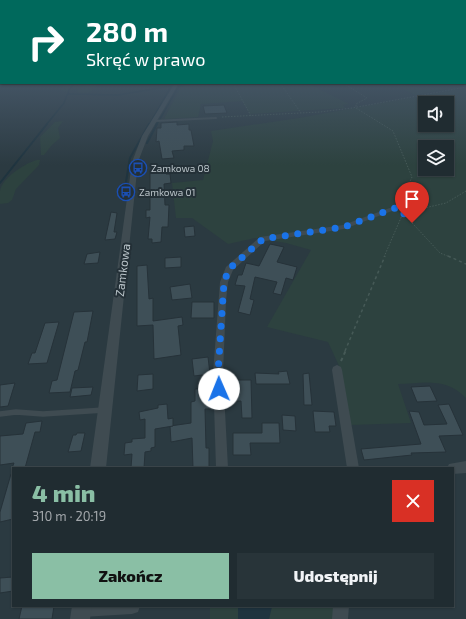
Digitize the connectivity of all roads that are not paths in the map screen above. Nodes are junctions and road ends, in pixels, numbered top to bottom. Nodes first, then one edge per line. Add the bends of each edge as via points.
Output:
1 (163, 108) edge
2 (216, 118) road end
3 (154, 121) junction
4 (400, 210) road end
5 (337, 370) road end
6 (104, 410) junction
7 (0, 414) edge
8 (98, 467) edge
9 (222, 467) edge
10 (353, 467) edge
11 (466, 467) edge
12 (454, 468) edge
13 (122, 607) edge
14 (341, 607) edge
15 (81, 611) edge
16 (340, 619) edge

1 - 3 street, Zamkowa
2 - 3 lane
3 - 6 street, Zamkowa via 139,148 135,162
4 - 9 street via 344,227 263,239 229,269 224,282 218,373
5 - 10 street
6 - 7 lane
6 - 8 street, Zamkowa
11 - 12 street
13 - 15 street
14 - 16 street

